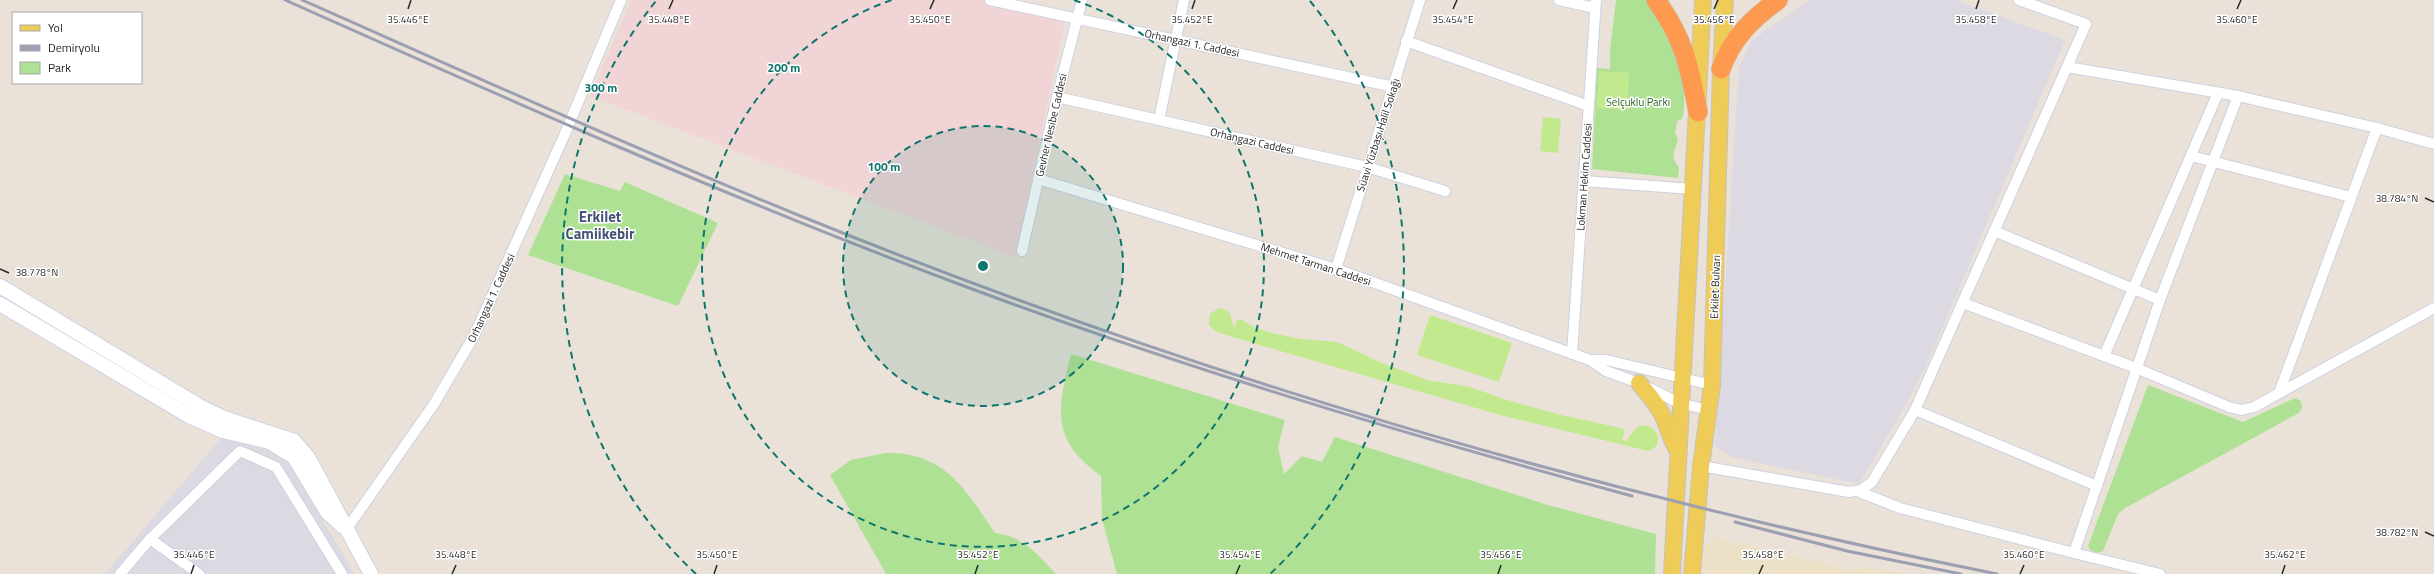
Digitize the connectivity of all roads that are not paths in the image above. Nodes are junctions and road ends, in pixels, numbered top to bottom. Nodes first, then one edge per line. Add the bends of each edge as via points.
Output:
1 (621, 0) edge
2 (990, 0) edge
3 (1082, 0) edge
4 (1184, 0) edge
5 (1420, 0) edge
6 (1558, 0) edge
7 (1656, 0) edge
8 (1703, 0) edge
9 (1725, 0) edge
10 (1778, 0) edge
11 (2019, 0) edge
12 (1595, 4) edge
13 (1078, 19) junction
14 (1176, 39) junction
15 (1406, 41) junction
16 (2067, 67) junction
17 (1721, 70) junction
18 (1394, 87) junction
19 (2218, 92) junction
20 (2238, 96) junction
21 (1057, 97) junction
22 (1589, 106) junction
23 (1698, 112) junction
24 (1159, 120) junction
25 (2377, 128) junction
26 (2434, 144) edge
27 (2191, 156) junction
28 (2213, 162) junction
29 (1367, 167) junction
30 (1038, 179) junction
31 (1584, 181) junction
32 (1692, 189) junction
33 (1445, 191) dead end
34 (2351, 198) junction
35 (1994, 231) junction
36 (1022, 251) dead end
37 (1336, 270) junction
38 (0, 286) edge
39 (2133, 289) junction
40 (2160, 300) junction
41 (1962, 303) junction
42 (0, 304) edge
43 (2434, 308) edge
44 (1572, 354) junction
45 (2104, 356) junction
46 (1590, 360) junction
47 (2136, 368) junction
48 (1681, 378) junction
49 (1639, 383) junction
50 (1712, 385) junction
51 (2279, 393) junction
52 (1679, 403) junction
53 (1708, 410) junction
54 (1915, 410) junction
55 (1678, 450) junction
56 (1701, 466) junction
57 (2097, 486) junction
58 (1857, 491) junction
59 (346, 530) junction
60 (150, 539) junction
61 (2074, 553) junction
62 (120, 574) edge
63 (199, 574) edge
64 (342, 574) edge
65 (371, 574) edge
66 (1672, 574) edge
67 (1692, 574) edge
68 (2160, 574) edge

1 - 59 street, Orhangazi 1. Caddesi via 564,136 474,336 434,404
2 - 13 street, Orhangazi 1. Caddesi
3 - 13 street, Gevher Nesibe Caddesi
4 - 14 street
5 - 15 street, Süavi Yüzbaşı Halil Sokağı
6 - 12 street
7 - 23 highway via 1684,47
8 - 23 main road
9 - 17 main road, Erkilet Bulvarı
10 - 17 highway via 1755,17 1739,34 1728,51
11 - 16 street via 2086,24
12 - 22 street, Lokman Hekim Caddesi
13 - 14 street, Orhangazi 1. Caddesi
13 - 21 street, Gevher Nesibe Caddesi
14 - 18 street, Orhangazi 1. Caddesi
14 - 24 street
15 - 18 street, Süavi Yüzbaşı Halil Sokağı
15 - 22 street
16 - 19 street
16 - 35 street
17 - 50 main road, Erkilet Bulvarı
18 - 29 street, Süavi Yüzbaşı Halil Sokağı
19 - 20 street
19 - 27 street
20 - 25 street
20 - 28 street
21 - 24 street, Orhangazi Caddesi
21 - 30 street, Gevher Nesibe Caddesi
22 - 31 street, Lokman Hekim Caddesi
23 - 32 main road
24 - 29 street, Orhangazi Caddesi
25 - 26 street
25 - 34 street
27 - 28 street
27 - 39 street
28 - 34 street
28 - 40 street
29 - 33 street, Orhangazi Caddesi
29 - 37 street, Süavi Yüzbaşı Halil Sokağı
30 - 36 street, Gevher Nesibe Caddesi
30 - 37 street, Mehmet Tarman Caddesi
31 - 32 street
31 - 44 street, Lokman Hekim Caddesi
32 - 48 main road
34 - 51 street
35 - 39 street
35 - 41 street
37 - 44 street, Mehmet Tarman Caddesi
38 - 59 street via 201,407 224,418 294,441 308,456
39 - 40 street
39 - 45 street
40 - 47 street
41 - 45 street
41 - 54 street
42 - 59 street via 189,416 223,431 270,442 294,457 327,512
43 - 51 street
44 - 46 street, Mehmet Tarman Caddesi
45 - 47 street
46 - 48 street, Mehmet Tarman Caddesi via 1606,360
46 - 49 street, Mehmet Tarman Caddesi via 1606,371
47 - 51 street via 2235,409 2254,407
47 - 57 street
48 - 50 street, Mehmet Tarman Caddesi
48 - 52 main road
49 - 52 street, Mehmet Tarman Caddesi
49 - 55 main road via 1655,402 1669,436
50 - 53 main road, Erkilet Bulvarı
52 - 53 street, Mehmet Tarman Caddesi
52 - 55 main road
53 - 56 main road, Erkilet Bulvarı
54 - 57 street
54 - 58 street via 1872,482
55 - 66 main road
56 - 58 street via 1849,492
56 - 67 main road, Erkilet Bulvarı
57 - 61 street
58 - 61 street via 1900,508
59 - 65 street
60 - 62 street
60 - 63 street
60 - 64 street via 240,451 276,467
61 - 68 street

